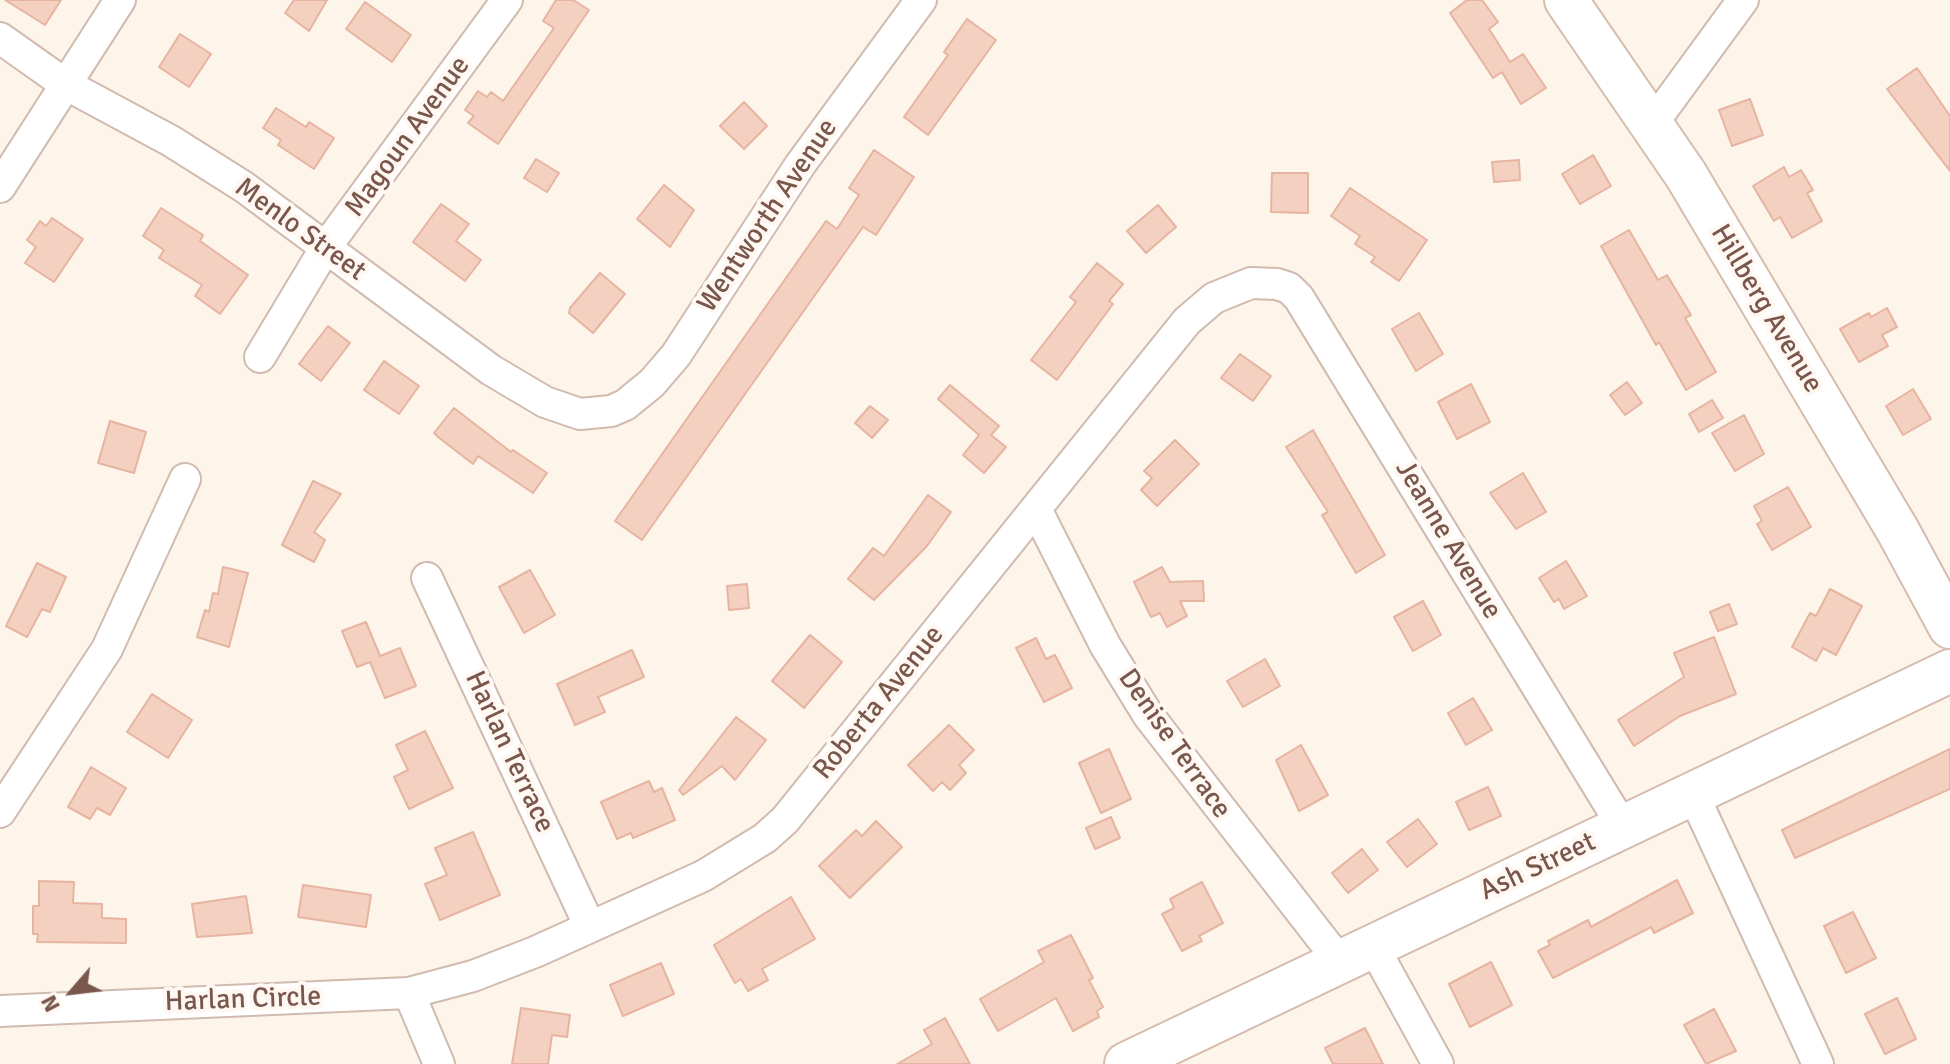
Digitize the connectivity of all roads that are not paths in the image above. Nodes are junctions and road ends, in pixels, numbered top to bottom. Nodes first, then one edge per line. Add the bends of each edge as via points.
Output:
1 (120, 0) edge
2 (507, 0) edge
3 (921, 0) edge
4 (1566, 0) edge
5 (1743, 0) edge
6 (0, 38) edge
7 (65, 84) junction
8 (1653, 123) junction
9 (0, 187) edge
10 (326, 247) junction
11 (1252, 283) joint
12 (260, 357) dead end
13 (600, 413) joint
14 (185, 479) dead end
15 (1036, 509) junction
16 (427, 578) dead end
17 (1950, 627) edge
18 (1950, 671) edge
19 (1693, 794) junction
20 (0, 812) edge
21 (1623, 827) junction
22 (590, 927) junction
23 (1356, 954) junction
24 (409, 993) junction
25 (0, 1011) edge
26 (439, 1064) edge
27 (1126, 1064) edge
28 (1438, 1064) edge
29 (1818, 1064) edge

1 - 7 street
2 - 10 street, Magoun Avenue
3 - 13 street, Wentworth Avenue via 800,165 676,355 635,399
4 - 8 street, Hillberg Avenue
5 - 8 street
6 - 7 street, Menlo Street
7 - 9 street
7 - 10 street, Menlo Street via 202,159
8 - 17 street, Hillberg Avenue
10 - 12 street, Magoun Avenue
10 - 13 street, Menlo Street via 491,370 562,410
11 - 15 street, Roberta Avenue via 1214,298 1187,321
11 - 21 street, Jeanne Avenue via 1289,288 1299,298
14 - 20 street via 107,649
15 - 22 street, Roberta Avenue via 785,820 746,852 703,876
15 - 23 street, Denise Terrace via 1105,645 1148,715
16 - 22 street, Harlan Terrace
18 - 19 street, Ash Street
19 - 21 street, Ash Street
19 - 29 street
21 - 23 street, Ash Street
22 - 24 street, Roberta Avenue via 504,965
23 - 27 street, Ash Street
23 - 28 street, Denise Terrace
24 - 25 street, Harlan Circle
24 - 26 street

